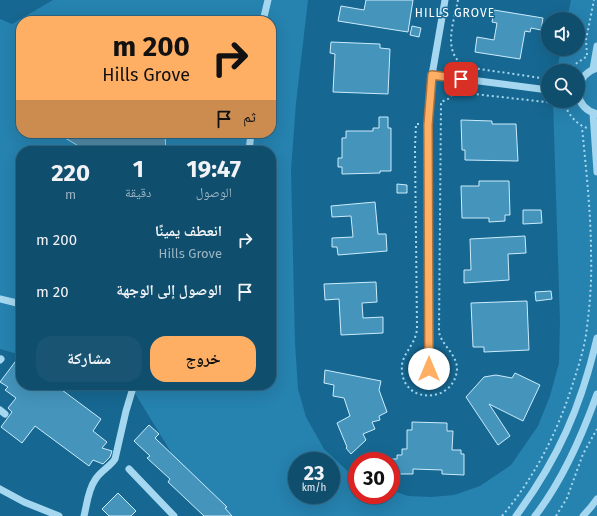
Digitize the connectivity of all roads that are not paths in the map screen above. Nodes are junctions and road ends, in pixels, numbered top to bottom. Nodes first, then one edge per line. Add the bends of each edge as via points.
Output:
1 (268, 0) edge
2 (445, 0) edge
3 (264, 16) edge
4 (596, 50) edge
5 (595, 69) edge
6 (432, 75) junction
7 (585, 75) edge
8 (541, 89) edge
9 (585, 108) edge
10 (595, 114) edge
11 (597, 172) edge
12 (0, 299) edge
13 (16, 303) edge
14 (597, 338) edge
15 (429, 369) dead end
16 (132, 390) edge
17 (597, 394) edge
18 (129, 469) dead end
19 (0, 489) edge
20 (597, 498) edge
21 (59, 516) edge
22 (84, 516) edge
23 (174, 516) edge
24 (516, 516) edge
25 (536, 516) edge
26 (583, 516) edge

1 - 3 street
2 - 6 street
4 - 5 street
5 - 7 street
6 - 8 street
6 - 15 street via 428,125
9 - 10 street
10 - 11 street
12 - 13 street
14 - 24 street via 584,388 559,449
16 - 22 street via 115,459 112,465 95,479
17 - 25 street via 570,458
18 - 23 street
19 - 21 street
20 - 26 street

